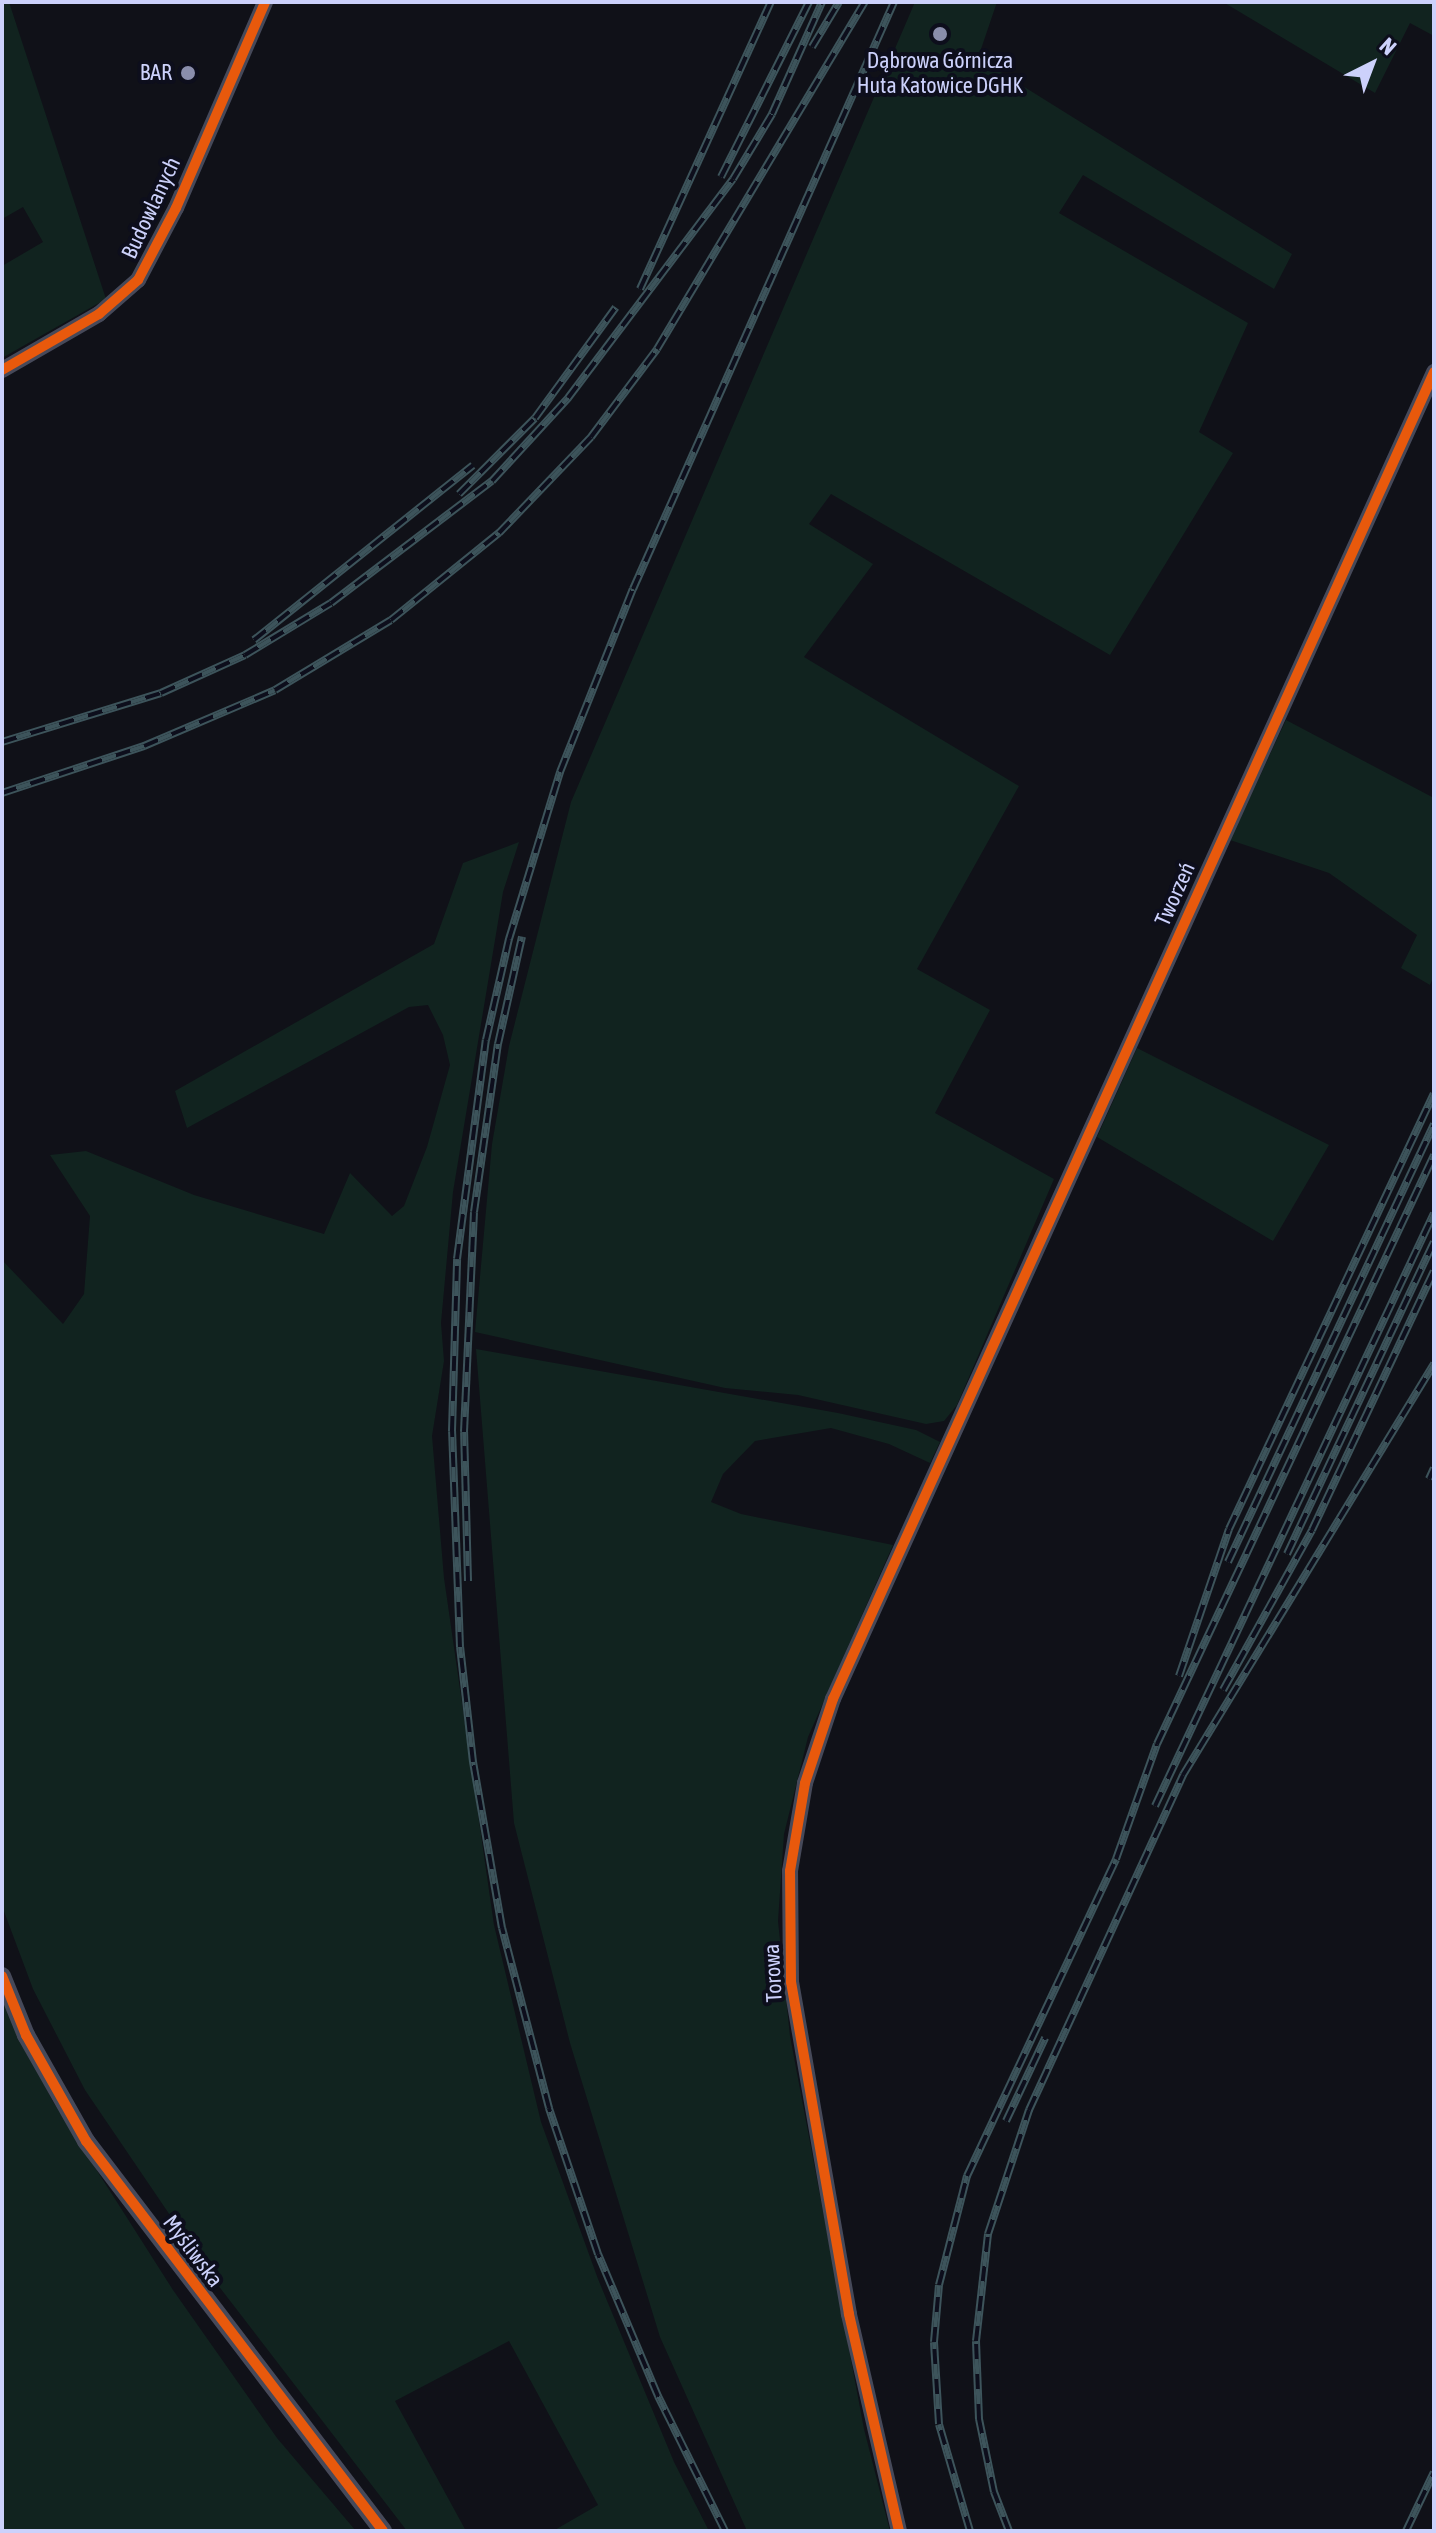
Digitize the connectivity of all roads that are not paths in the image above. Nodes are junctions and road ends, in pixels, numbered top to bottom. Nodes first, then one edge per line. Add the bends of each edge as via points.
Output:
1 (265, 2) edge
2 (2, 370) edge
3 (1434, 372) edge
4 (954, 1434) joint
5 (2, 1976) edge
6 (383, 2531) edge
7 (899, 2531) edge

1 - 2 street, Budowlanych via 176,208 138,280 99,314
3 - 4 street, Tworzeń
4 - 7 street, Torowa via 833,1699 805,1783 790,1871 791,1982 798,2035 849,2314
5 - 6 street, Myśliwska via 26,2035 86,2141

